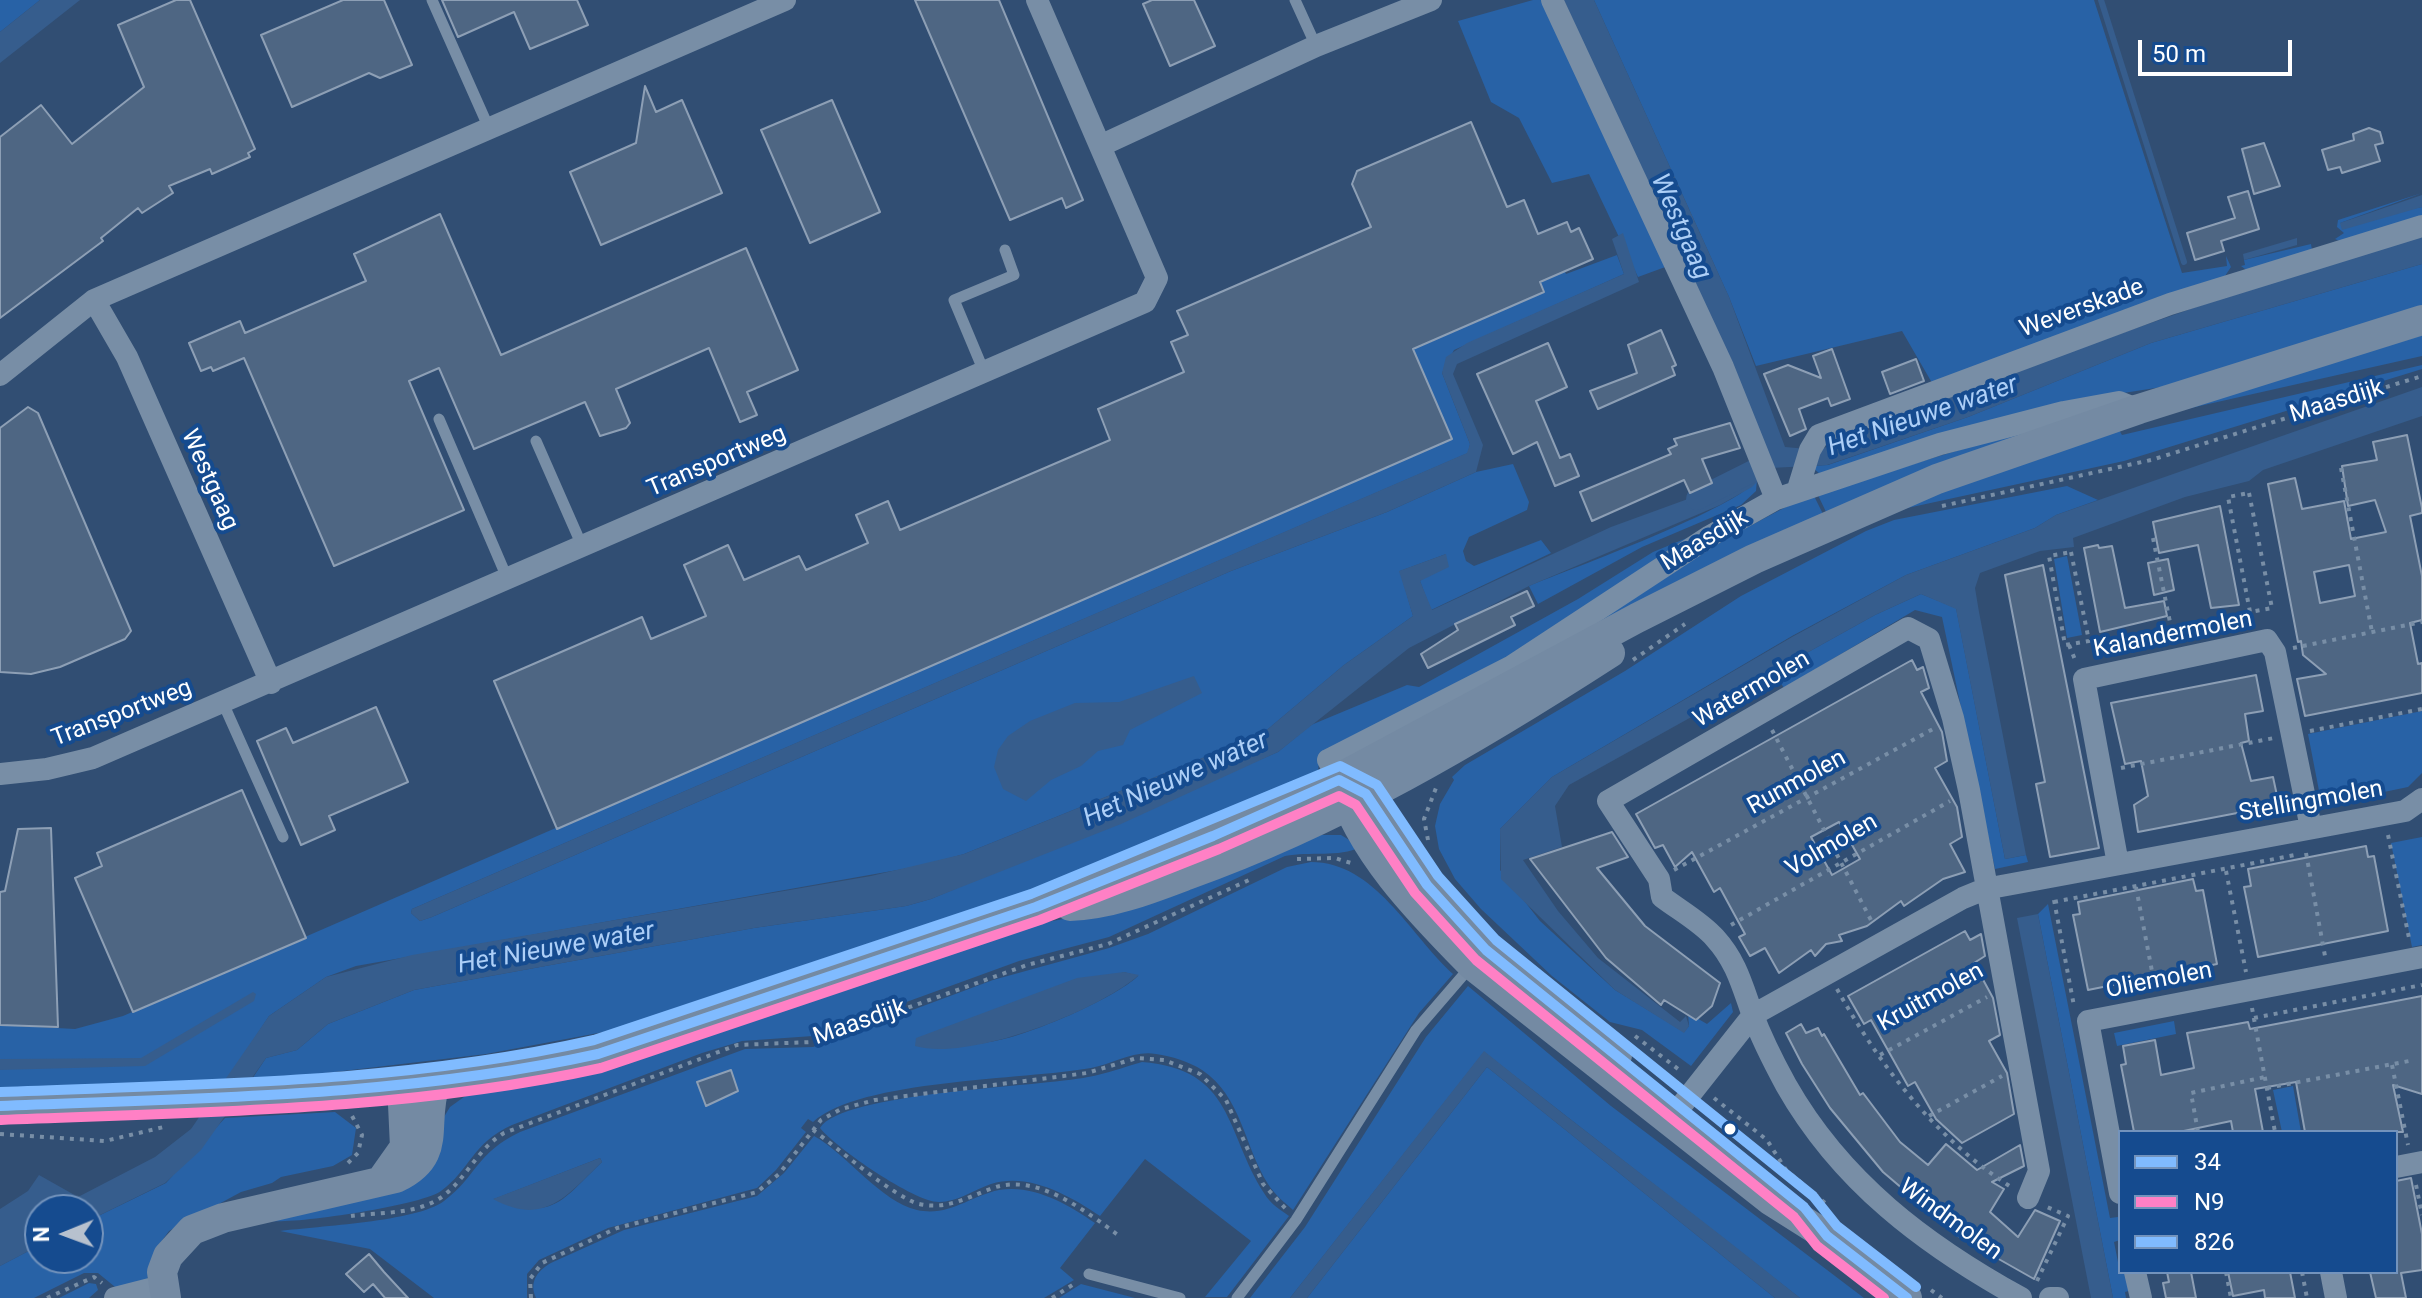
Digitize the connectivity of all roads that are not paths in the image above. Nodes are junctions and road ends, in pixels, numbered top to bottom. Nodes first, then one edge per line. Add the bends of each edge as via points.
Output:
1 (432, 0) edge
2 (785, 0) edge
3 (1037, 0) edge
4 (1295, 0) edge
5 (1431, 0) edge
6 (1552, 0) edge
7 (1316, 46) junction
8 (488, 126) junction
9 (1102, 145) junction
10 (2422, 226) edge
11 (1005, 250) dead end
12 (94, 300) junction
13 (2422, 320) edge
14 (985, 374) junction
15 (0, 375) edge
16 (2139, 409) junction
17 (439, 419) dead end
18 (536, 441) dead end
19 (1806, 473) junction
20 (1776, 499) junction
21 (583, 548) junction
22 (509, 580) junction
23 (271, 683) junction
24 (223, 703) junction
25 (0, 774) edge
26 (1351, 793) junction
27 (2422, 799) edge
28 (2311, 828) junction
29 (283, 837) dead end
30 (2118, 864) junction
31 (1985, 889) junction
32 (1479, 957) junction
33 (2417, 958) edge
34 (1753, 1015) junction
35 (436, 1081) junction
36 (402, 1083) junction
37 (1682, 1104) junction
38 (0, 1106) edge
39 (381, 1181) junction
40 (2118, 1182) edge
41 (2028, 1198) road end
42 (1089, 1274) road end
43 (2135, 1274) edge
44 (2331, 1274) edge
45 (1914, 1290) edge
46 (164, 1292) edge
47 (2036, 1293) edge
48 (110, 1294) edge
49 (1180, 1298) edge
50 (1237, 1298) edge
51 (2058, 1298) edge
52 (2141, 1298) edge
53 (2336, 1298) edge

1 - 8 lane
2 - 8 street
3 - 9 street, Transportweg
4 - 7 lane
5 - 7 street
6 - 20 street via 1723,367
7 - 9 street
8 - 12 street
9 - 14 street, Transportweg via 1157,278 1145,302
10 - 19 street, Weverskade via 2170,304 1819,435
11 - 14 lane via 1014,275 954,300
12 - 15 street
12 - 23 street, Westgaag via 127,357
13 - 16 main road, Maasdijk
14 - 21 street, Transportweg
16 - 19 street, Maasdijk via 2119,402 2064,412
16 - 26 main road, Maasdijk via 1937,479 1754,559
17 - 22 lane
18 - 21 lane
19 - 20 street, Maasdijk
20 - 26 street, Maasdijk via 1710,536 1512,666 1328,760
21 - 22 street, Transportweg
22 - 23 street, Transportweg
23 - 24 street, Transportweg
24 - 25 street, Transportweg via 93,758
24 - 29 lane
26 - 32 main road via 1401,886
26 - 35 main road, Maasdijk via 1036,907 598,1054
27 - 28 street, Stellingmolen via 2405,811
28 - 30 street, Stellingmolen
28 - 30 street, Kalandermolen via 2275,652 2267,640 2084,679
30 - 31 street, Stellingmolen
31 - 34 street, Stellingmolen
31 - 34 street, Watermolen via 1953,718 1929,639 1908,628 1608,801 1659,879 1662,897 1713,935 1733,960
31 - 41 street, Kruitmolen via 2039,1171
32 - 37 main road
32 - 50 lane via 1416,1030 1296,1220
33 - 40 street, Oliemolen via 2088,1021
34 - 37 street, Stellingmolen
34 - 47 street, Windmolen via 1786,1085 1831,1153 1890,1213 1964,1267
35 - 36 main road, Maasdijk
35 - 39 main road via 427,1155 416,1168
36 - 38 main road, Maasdijk
36 - 39 main road via 405,1147
37 - 45 main road via 1770,1200 1830,1223
39 - 46 main road via 192,1230 168,1256
42 - 49 lane
43 - 52 street
44 - 53 street
46 - 48 street
47 - 51 street

